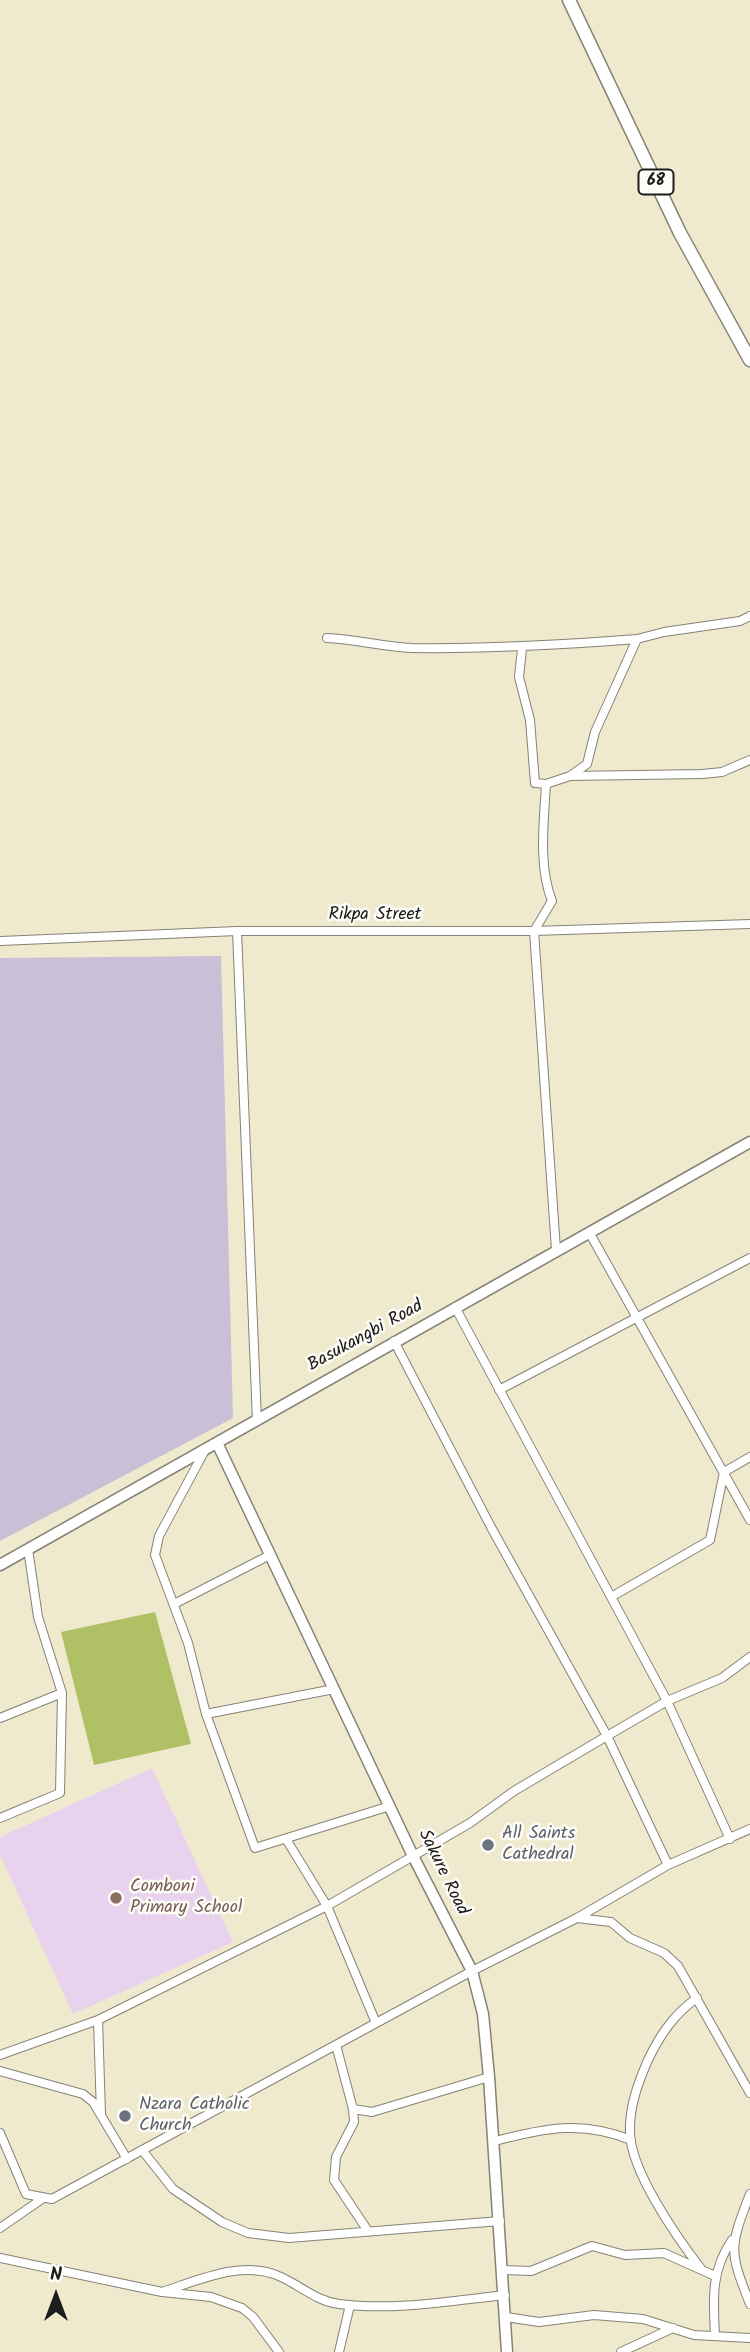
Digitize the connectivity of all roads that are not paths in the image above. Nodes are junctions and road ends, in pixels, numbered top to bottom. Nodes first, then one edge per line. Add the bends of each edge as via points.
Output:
1 (569, 0) edge
2 (750, 360) edge
3 (750, 616) edge
4 (327, 638) dead end
5 (637, 639) junction
6 (522, 649) junction
7 (750, 761) edge
8 (570, 776) junction
9 (546, 784) junction
10 (750, 924) edge
11 (237, 931) junction
12 (534, 931) junction
13 (0, 941) edge
14 (750, 1142) edge
15 (589, 1231) junction
16 (556, 1250) junction
17 (750, 1258) edge
18 (455, 1307) junction
19 (638, 1318) junction
20 (394, 1341) junction
21 (499, 1390) junction
22 (257, 1421) junction
23 (218, 1444) junction
24 (204, 1452) junction
25 (750, 1457) edge
26 (724, 1472) junction
27 (750, 1520) edge
28 (28, 1549) junction
29 (271, 1555) junction
30 (0, 1564) edge
31 (611, 1597) junction
32 (174, 1604) junction
33 (750, 1657) edge
34 (334, 1689) junction
35 (62, 1693) junction
36 (667, 1701) junction
37 (206, 1714) junction
38 (0, 1718) edge
39 (607, 1735) junction
40 (390, 1806) junction
41 (0, 1818) edge
42 (750, 1829) edge
43 (286, 1839) junction
44 (730, 1839) junction
45 (414, 1856) junction
46 (668, 1864) junction
47 (327, 1906) junction
48 (577, 1918) junction
49 (472, 1971) junction
50 (697, 1998) junction
51 (98, 2020) junction
52 (376, 2024) junction
53 (336, 2045) junction
54 (0, 2055) edge
55 (0, 2071) edge
56 (489, 2077) junction
57 (750, 2093) edge
58 (353, 2109) junction
59 (101, 2116) junction
60 (0, 2133) edge
61 (631, 2140) junction
62 (495, 2141) junction
63 (142, 2150) junction
64 (127, 2159) junction
65 (750, 2194) edge
66 (42, 2199) junction
67 (500, 2221) junction
68 (0, 2228) edge
69 (368, 2231) junction
70 (733, 2239) junction
71 (0, 2258) edge
72 (503, 2270) junction
73 (702, 2270) junction
74 (715, 2276) junction
75 (162, 2292) junction
76 (505, 2295) junction
77 (750, 2304) edge
78 (350, 2305) junction
79 (506, 2317) junction
80 (673, 2328) junction
81 (715, 2334) junction
82 (750, 2338) edge
83 (279, 2352) edge
84 (339, 2352) edge
85 (507, 2352) edge
86 (621, 2352) edge

1 - 2 main road, 68 via 680,233
3 - 5 street
4 - 6 street via 408,648
5 - 6 street
5 - 8 street via 595,732 587,764
6 - 9 street via 519,677 530,720 536,783
7 - 8 street via 702,774
8 - 9 street
9 - 12 street via 546,887 552,901
10 - 12 street, Rikpa Street
11 - 12 street, Rikpa Street
11 - 13 street, Rikpa Street
11 - 22 street
12 - 16 street
14 - 15 street, Basukangbi Road
15 - 16 street, Basukangbi Road
15 - 19 street
16 - 18 street, Basukangbi Road
17 - 19 street
18 - 20 street, Basukangbi Road
18 - 21 street
19 - 21 street
19 - 26 street
20 - 22 street, Basukangbi Road
20 - 39 street
21 - 31 street
22 - 23 street, Basukangbi Road
23 - 24 street, Basukangbi Road
23 - 29 street, Sakure Road
24 - 28 street, Basukangbi Road
24 - 32 street via 159,1536 155,1555
25 - 26 street
26 - 27 street
26 - 31 street via 710,1540
28 - 30 street, Basukangbi Road
28 - 35 street via 38,1617
29 - 32 street
29 - 34 street, Sakure Road
31 - 36 street
32 - 37 street
33 - 36 street via 722,1678
34 - 37 street
34 - 40 street, Sakure Road
35 - 38 street
35 - 41 street via 60,1793
36 - 39 street
36 - 44 street
37 - 43 street via 255,1848
39 - 45 street
39 - 46 street
40 - 43 street
40 - 45 street, Sakure Road
42 - 44 street
43 - 47 street
44 - 46 street
45 - 47 street
45 - 49 street, Sakure Road
46 - 48 street
47 - 51 street
47 - 52 street
48 - 49 street
48 - 50 street via 611,1922 630,1938 664,1954 678,1966
49 - 52 street
49 - 56 street, Sakure Road via 483,2014
50 - 57 street
50 - 61 street via 678,2011 650,2055 635,2089
51 - 54 street
51 - 59 street
52 - 53 street
53 - 58 street
53 - 63 street
55 - 59 street via 83,2094
56 - 58 street via 372,2112
56 - 62 street, Sakure Road
58 - 69 street via 354,2122 333,2169 334,2180
59 - 64 street
60 - 66 street via 26,2194
61 - 62 street via 605,2129 564,2127
61 - 73 street via 671,2229
62 - 67 street, Sakure Road
63 - 64 street
63 - 69 street via 173,2189 222,2222 248,2232 289,2238
64 - 66 street via 51,2199
65 - 70 street
66 - 68 street
67 - 69 street
67 - 72 street, Sakure Road
70 - 74 street
70 - 77 street via 734,2264
71 - 75 street
72 - 73 street via 531,2270 592,2246 625,2255 664,2253
72 - 76 street, Sakure Road
73 - 74 street
74 - 81 street
75 - 78 street via 218,2274 256,2270 283,2278 313,2296
75 - 83 street via 211,2297 242,2308
76 - 78 street via 390,2307
76 - 79 street, Sakure Road
78 - 84 street
79 - 80 street via 539,2322 594,2315 643,2319
79 - 85 street, Sakure Road
80 - 81 street
80 - 86 street
81 - 82 street

